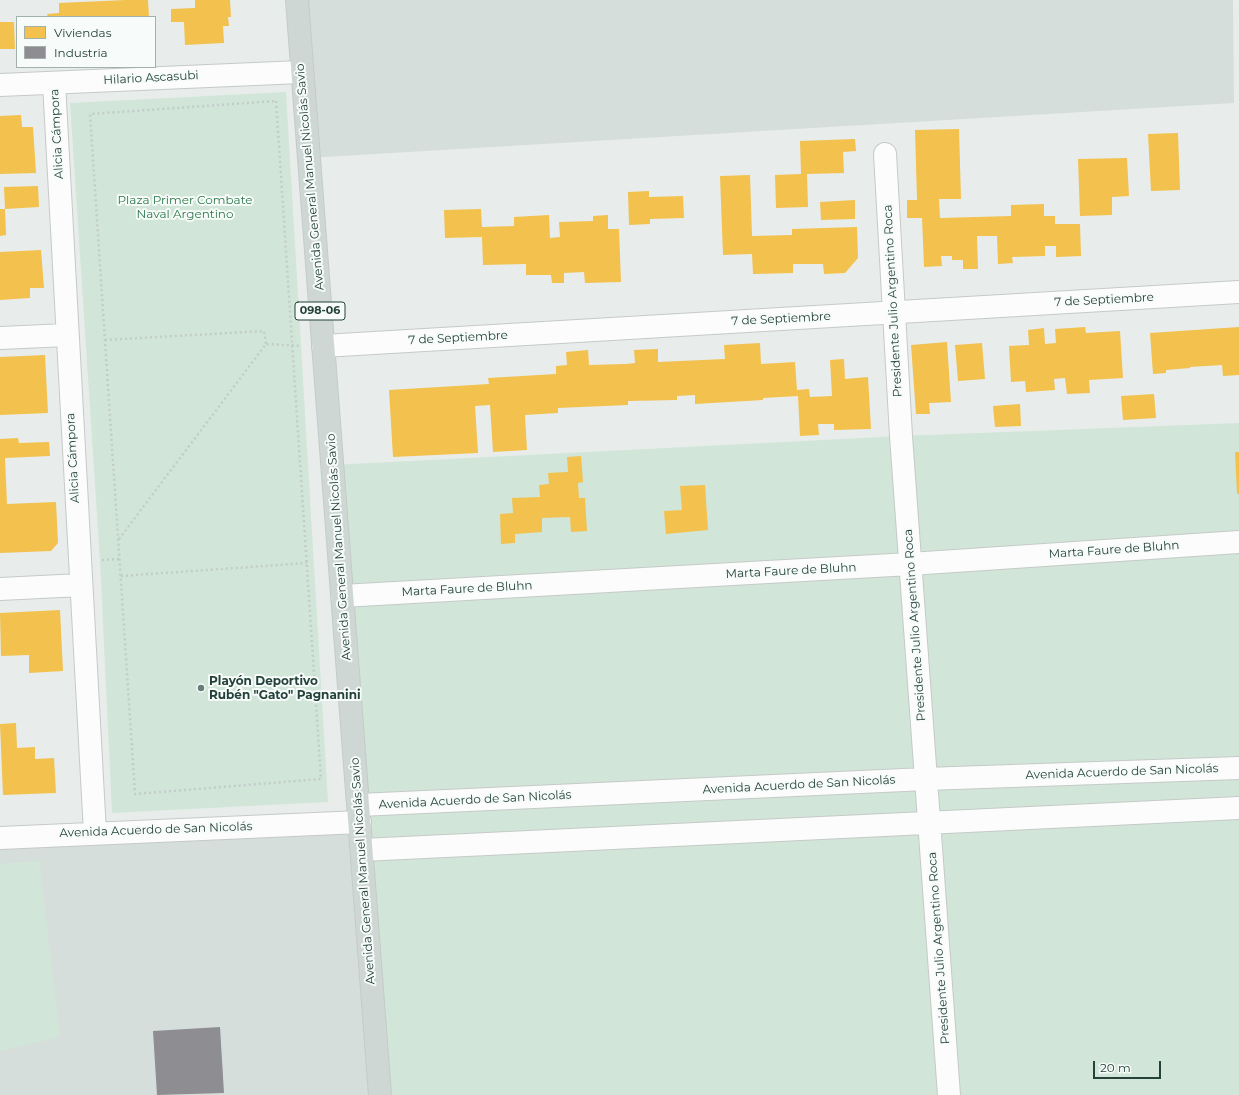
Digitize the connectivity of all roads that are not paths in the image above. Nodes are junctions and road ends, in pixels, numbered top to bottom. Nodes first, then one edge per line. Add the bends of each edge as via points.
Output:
1 (297, 0) edge
2 (301, 72) junction
3 (54, 82) junction
4 (0, 84) edge
5 (885, 154) dead end
6 (1239, 292) edge
7 (894, 312) junction
8 (67, 335) junction
9 (0, 338) edge
10 (323, 346) junction
11 (1239, 542) edge
12 (910, 564) junction
13 (81, 585) junction
14 (0, 589) edge
15 (342, 596) junction
16 (1239, 768) edge
17 (926, 779) junction
18 (1239, 808) edge
19 (359, 814) junction
20 (929, 822) junction
21 (95, 833) junction
22 (0, 838) edge
23 (362, 850) junction
24 (380, 1095) edge
25 (949, 1095) edge

1 - 2 main road, Avenida General Manuel Nicolás Savio / 098-06
2 - 3 street, Hilario Ascasubi
2 - 10 main road, Avenida General Manuel Nicolás Savio / 098-06
3 - 4 street, Hilario Ascasubi
3 - 8 street, Alicia Cámpora
5 - 7 street, Presidente Julio Argentino Roca
6 - 7 street, 7 de Septiembre
7 - 10 street, 7 de Septiembre
7 - 12 street, Presidente Julio Argentino Roca
8 - 9 street
8 - 13 street, Alicia Cámpora
10 - 15 main road, Avenida General Manuel Nicolás Savio / 098-06
11 - 12 street, Marta Faure de Bluhn
12 - 15 street, Marta Faure de Bluhn
12 - 17 street, Presidente Julio Argentino Roca
13 - 14 street
13 - 21 street, Alicia Cámpora
15 - 19 main road, Avenida General Manuel Nicolás Savio
16 - 17 street, Avenida Acuerdo de San Nicolás
17 - 19 street, Avenida Acuerdo de San Nicolás
17 - 20 street, Presidente Julio Argentino Roca
18 - 20 street
19 - 21 street, Avenida Acuerdo de San Nicolás
19 - 23 main road, Avenida General Manuel Nicolás Savio
20 - 23 street
20 - 25 street, Presidente Julio Argentino Roca
21 - 22 street, Avenida Acuerdo de San Nicolás
23 - 24 main road, Avenida General Manuel Nicolás Savio

